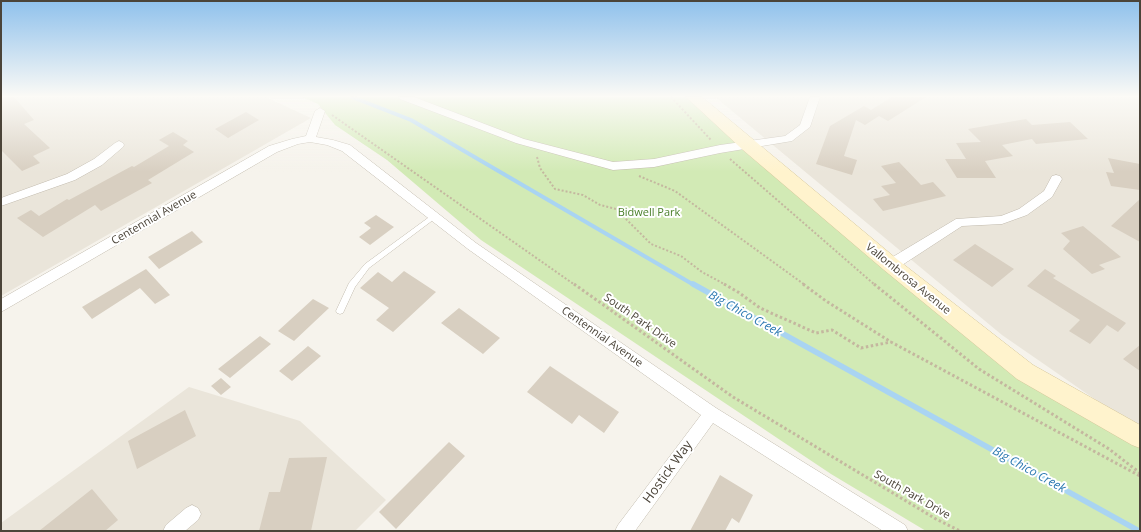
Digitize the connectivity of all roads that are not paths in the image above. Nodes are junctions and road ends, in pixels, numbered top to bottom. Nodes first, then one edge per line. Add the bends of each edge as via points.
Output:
1 (316, 122) edge
2 (469, 122) edge
3 (721, 122) edge
4 (807, 122) edge
5 (310, 139) junction
6 (120, 145) dead end
7 (749, 146) junction
8 (1056, 179) dead end
9 (1, 202) edge
10 (434, 217) junction
11 (890, 265) junction
12 (1, 306) edge
13 (340, 311) dead end
14 (711, 413) junction
15 (1140, 437) edge
16 (192, 514) dead end
17 (172, 531) edge
18 (624, 531) edge
19 (899, 531) edge

1 - 5 street
2 - 7 street via 520,141 613,166 654,163 720,149
3 - 7 street, Vallombrosa Avenue
4 - 7 street via 805,127 788,139
5 - 10 street, Centennial Avenue via 346,148
5 - 12 street, Centennial Avenue via 273,149
6 - 9 street via 98,162 71,177
7 - 11 street, Vallombrosa Avenue
8 - 11 street via 1048,194 1023,212 1002,220 960,222
10 - 13 lane via 367,266 352,285
10 - 14 street, Centennial Avenue
11 - 15 street, Vallombrosa Avenue via 1025,372
14 - 18 street, Hostick Way
14 - 19 street, Centennial Avenue
16 - 17 street

